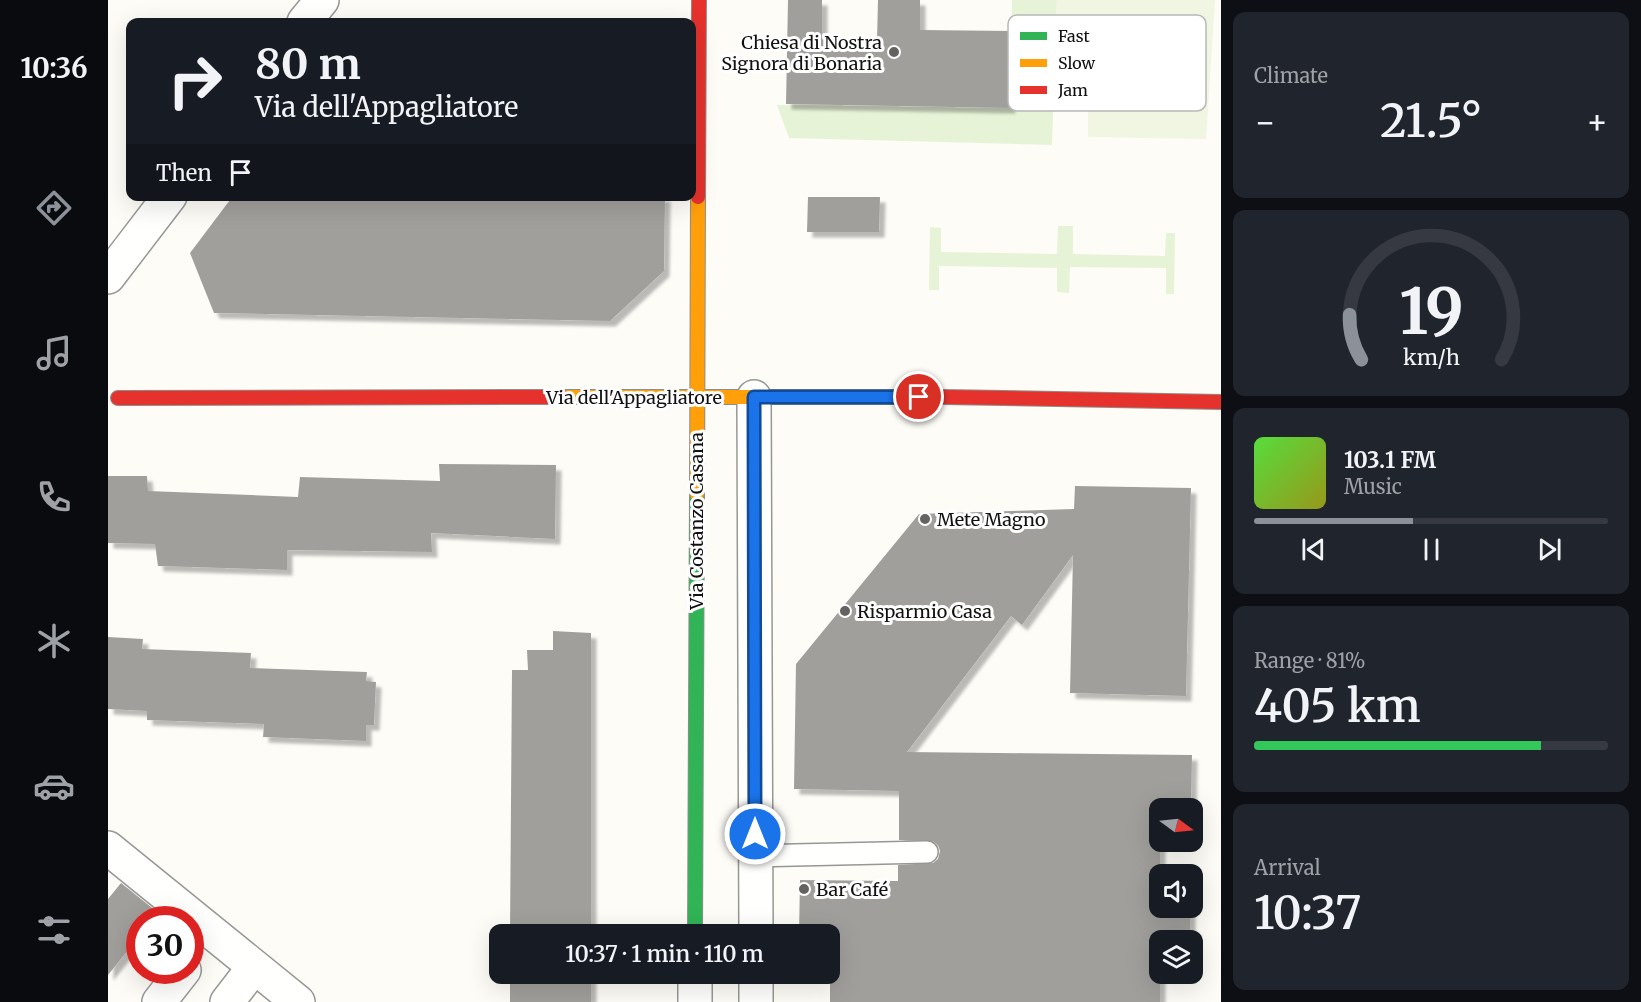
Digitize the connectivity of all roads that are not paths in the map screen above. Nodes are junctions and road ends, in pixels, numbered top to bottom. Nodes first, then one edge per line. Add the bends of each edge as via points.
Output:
1 (322, 0) edge
2 (699, 0) edge
3 (307, 18) edge
4 (166, 201) edge
5 (108, 277) edge
6 (111, 393) edge
7 (696, 397) junction
8 (754, 397) junction
9 (1221, 402) edge
10 (108, 848) edge
11 (927, 852) dead end
12 (755, 856) junction
13 (695, 924) edge
14 (756, 924) edge
15 (213, 934) junction
16 (204, 945) edge
17 (254, 967) junction
18 (173, 984) edge
19 (695, 984) edge
20 (756, 984) edge
21 (159, 1002) edge
22 (227, 1002) edge
23 (298, 1002) edge
24 (695, 1002) edge
25 (756, 1002) edge

1 - 3 street
2 - 7 street, Via Costanzo Casana
4 - 5 street
6 - 7 street, Via dell'Appagliatore
7 - 8 street, Via dell'Appagliatore
7 - 13 street, Via Costanzo Casana
8 - 9 street, Via dell'Appagliatore
8 - 12 street
10 - 15 street
11 - 12 lane
12 - 14 street
15 - 16 street
15 - 17 street
17 - 22 street
17 - 23 street
18 - 21 street
19 - 24 street
20 - 25 street

